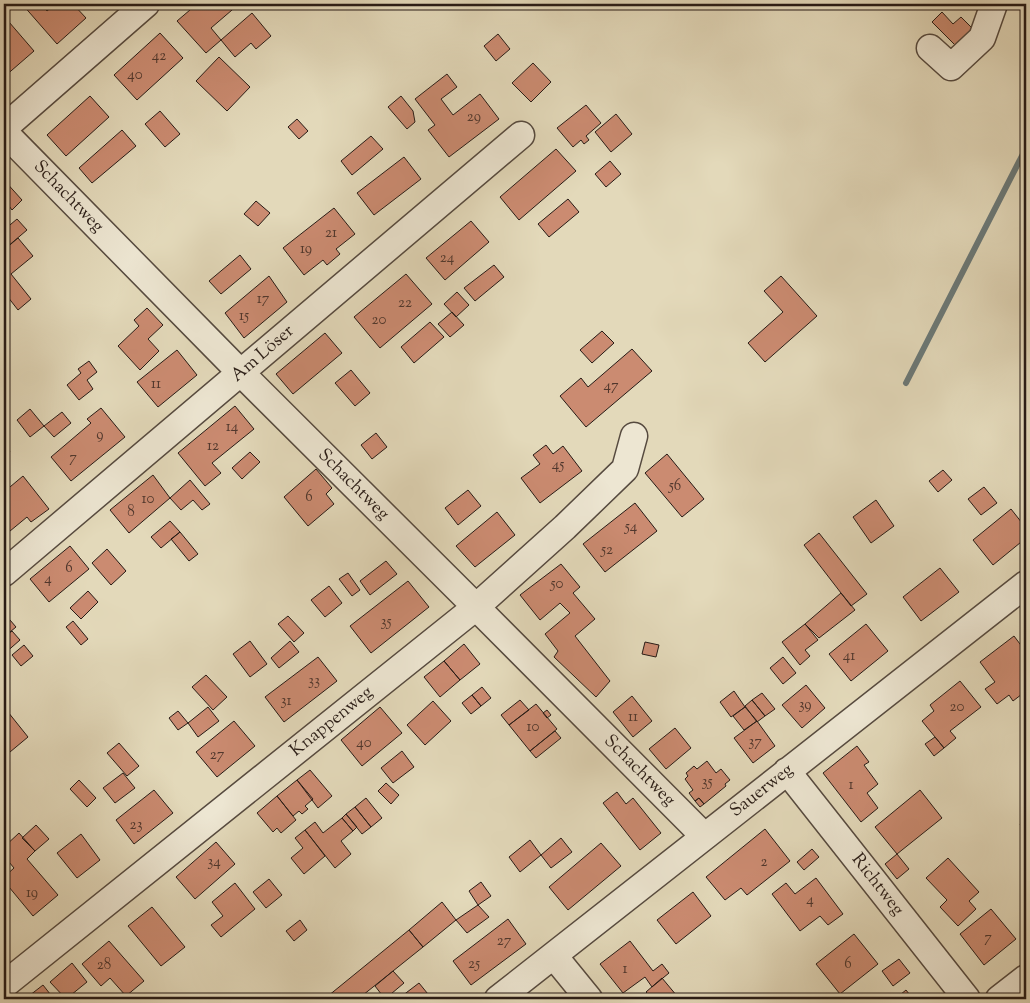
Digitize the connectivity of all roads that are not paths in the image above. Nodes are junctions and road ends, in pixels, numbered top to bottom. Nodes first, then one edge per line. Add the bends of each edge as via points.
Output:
1 (146, 4) edge
2 (994, 4) edge
3 (930, 48) dead end
4 (4, 128) edge
5 (4, 132) edge
6 (521, 135) dead end
7 (240, 373) junction
8 (634, 436) dead end
9 (4, 572) edge
10 (1026, 584) edge
11 (476, 606) junction
12 (787, 771) junction
13 (704, 836) junction
14 (554, 956) junction
15 (1026, 978) edge
16 (4, 985) edge
17 (498, 999) edge
18 (588, 999) edge
19 (967, 999) edge
20 (999, 999) edge

1 - 4 street
2 - 3 street via 982,38 951,67
5 - 7 street, Schachtweg
6 - 7 street, Am Löser
7 - 9 street, Am Löser
7 - 11 street, Schachtweg
8 - 11 street, Knappenweg via 625,469
10 - 12 street, Sauerweg
11 - 13 street, Schachtweg
11 - 16 street, Knappenweg
12 - 13 street, Sauerweg
12 - 19 street, Richtweg
13 - 14 street, Sauerweg
14 - 17 street, Sauerweg
14 - 18 street
15 - 20 street

